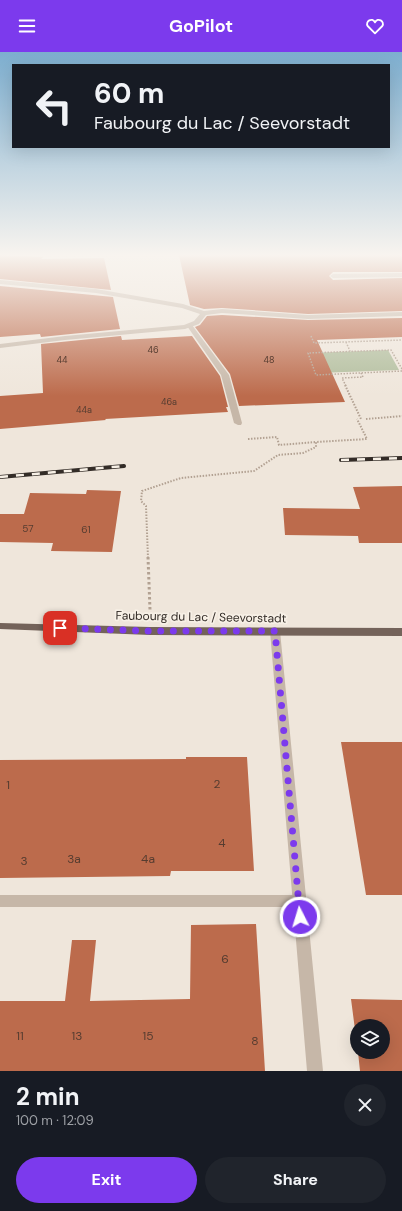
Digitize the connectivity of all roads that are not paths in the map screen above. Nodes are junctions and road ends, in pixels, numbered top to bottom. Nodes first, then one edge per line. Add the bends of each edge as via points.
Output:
1 (157, 302) edge
2 (204, 313) junction
3 (402, 314) edge
4 (190, 326) junction
5 (0, 346) edge
6 (238, 423) road end
7 (0, 626) edge
8 (275, 631) junction
9 (402, 632) edge
10 (0, 901) edge
11 (299, 901) junction
12 (315, 1071) edge

1 - 2 street
2 - 3 street via 308,317
2 - 4 street via 202,318
4 - 5 street
4 - 6 street via 225,375
7 - 8 main road, Faubourg du Lac / Seevorstadt via 150,631
8 - 9 main road, Faubourg du Lac / Seevorstadt
8 - 11 street
10 - 11 street
11 - 12 street

